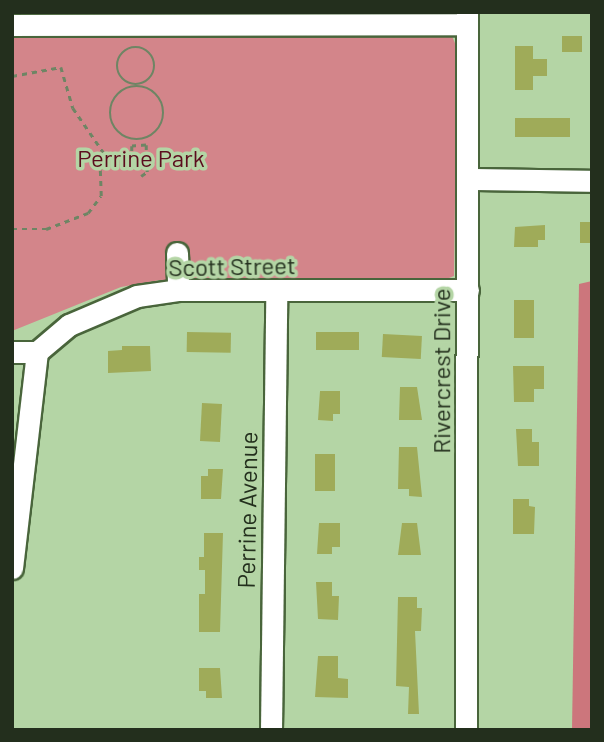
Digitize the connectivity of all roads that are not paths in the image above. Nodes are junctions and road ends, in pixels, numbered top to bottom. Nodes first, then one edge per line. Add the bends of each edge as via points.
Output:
1 (274, 18) edge
2 (467, 18) edge
3 (12, 24) edge
4 (469, 179) junction
5 (592, 181) edge
6 (177, 253) dead end
7 (178, 290) junction
8 (276, 290) junction
9 (468, 290) junction
10 (12, 352) edge
11 (37, 352) junction
12 (12, 568) edge
13 (271, 730) edge
14 (466, 730) edge

1 - 2 street
1 - 3 street
2 - 4 street, Rivercrest Drive
4 - 5 street
4 - 9 street, Rivercrest Drive
6 - 7 street
7 - 8 street, Scott Street
7 - 11 street, Scott Street via 137,296 69,325
8 - 9 street, Scott Street
8 - 13 street, Perrine Avenue
9 - 14 street, Rivercrest Drive
10 - 11 street
11 - 12 street

